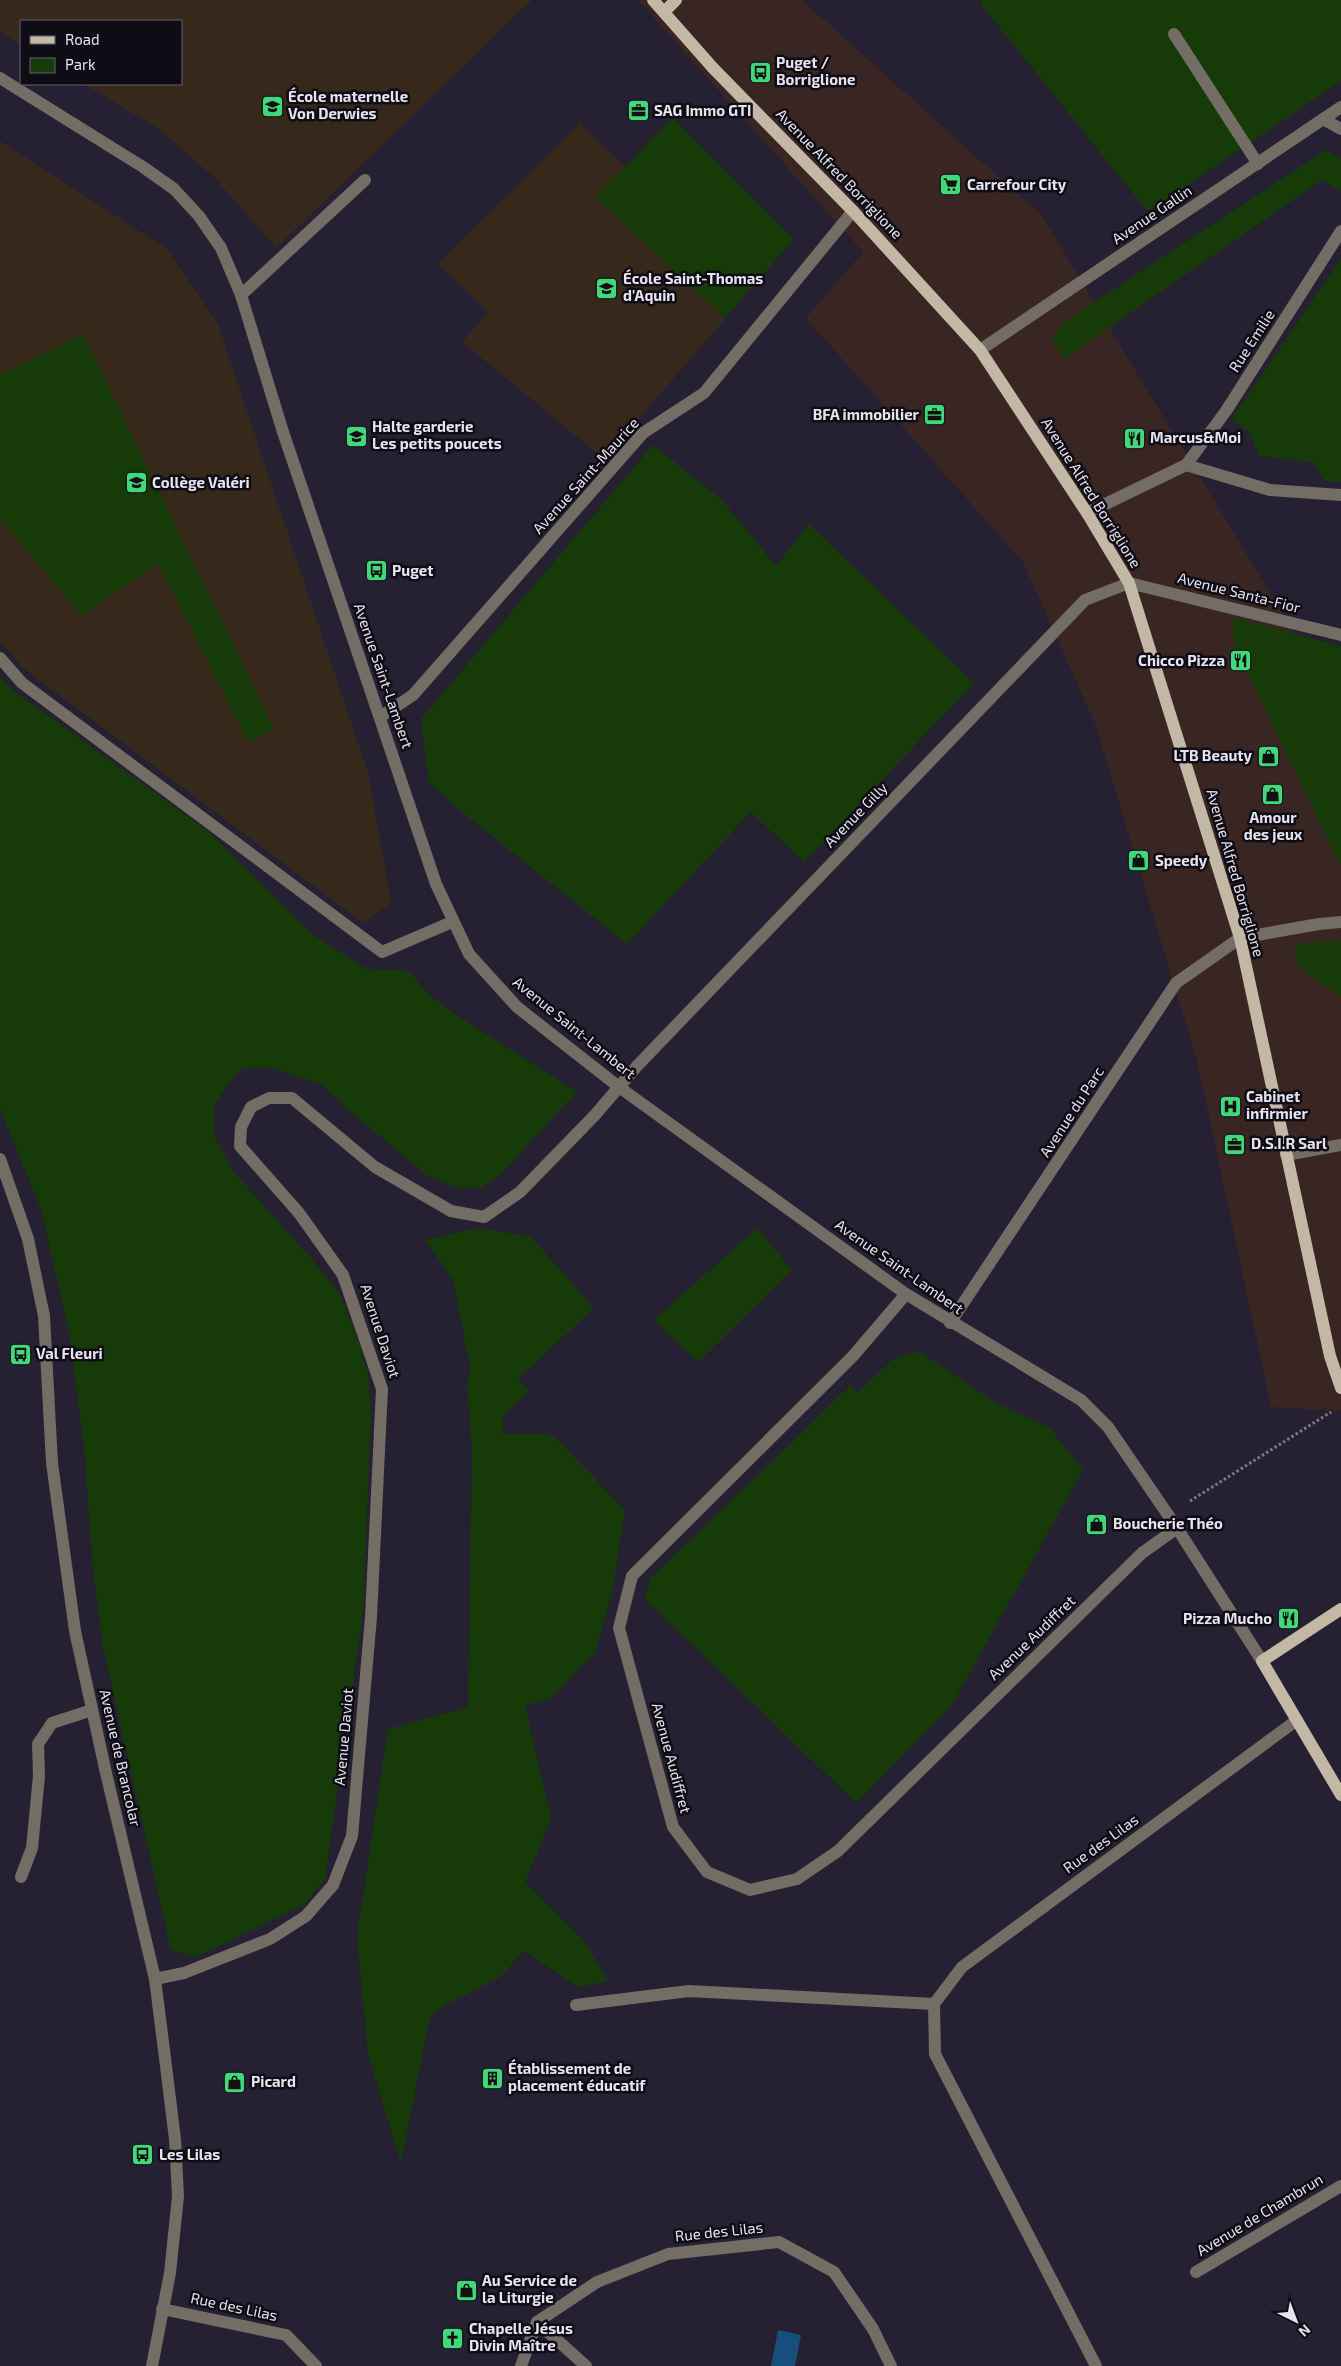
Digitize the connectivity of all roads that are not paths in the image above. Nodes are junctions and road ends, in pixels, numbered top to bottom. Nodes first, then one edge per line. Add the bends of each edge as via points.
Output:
1 (653, 0) edge
2 (676, 0) edge
3 (664, 12) junction
4 (1174, 34) dead end
5 (0, 78) edge
6 (1341, 107) edge
7 (1323, 119) junction
8 (1341, 129) edge
9 (1258, 164) junction
10 (365, 180) dead end
11 (853, 211) junction
12 (1341, 231) edge
13 (241, 294) junction
14 (980, 350) junction
15 (1186, 465) junction
16 (1341, 496) edge
17 (1087, 513) junction
18 (1129, 583) junction
19 (1341, 635) edge
20 (0, 658) edge
21 (380, 717) junction
22 (452, 922) junction
23 (1341, 922) edge
24 (1240, 938) junction
25 (619, 1087) junction
26 (1341, 1145) edge
27 (1286, 1156) junction
28 (0, 1159) edge
29 (906, 1294) junction
30 (950, 1323) junction
31 (1341, 1388) edge
32 (1177, 1528) junction
33 (1341, 1609) edge
34 (1262, 1661) junction
35 (92, 1710) junction
36 (1297, 1720) junction
37 (1341, 1795) edge
38 (20, 1877) dead end
39 (155, 1979) junction
40 (576, 2004) dead end
41 (934, 2004) junction
42 (1341, 2186) edge
43 (1196, 2272) dead end
44 (162, 2309) junction
45 (537, 2322) junction
46 (152, 2366) edge
47 (316, 2366) edge
48 (521, 2366) edge
49 (586, 2366) edge
50 (891, 2366) edge
51 (1096, 2366) edge

1 - 3 main road, Avenue Alfred Borriglione
2 - 3 main road
3 - 11 main road, Avenue Alfred Borriglione via 713,68
4 - 9 street
5 - 13 street, Avenue Saint-Lambert via 174,189 199,216 221,248
6 - 7 street, Avenue Gallin
7 - 8 street
7 - 9 street, Avenue Gallin
9 - 14 street, Avenue Gallin
10 - 13 street
11 - 14 main road, Avenue Alfred Borriglione
11 - 21 street, Avenue Saint-Maurice via 704,393 643,433 413,695
12 - 15 street, Rue Emilie via 1226,411
13 - 21 street, Avenue Saint-Lambert via 283,432
14 - 17 main road, Avenue Alfred Borriglione
15 - 16 street via 1270,490
15 - 17 street
17 - 18 main road, Avenue Alfred Borriglione
18 - 19 street, Avenue Santa-Fior
18 - 24 main road, Avenue Alfred Borriglione
18 - 25 street, Avenue Gilly via 1085,600
20 - 22 street via 22,683 382,952
21 - 22 street, Avenue Saint-Lambert via 436,884
22 - 25 street, Avenue Saint-Lambert via 469,954 517,1007
23 - 24 street
24 - 27 main road, Avenue Alfred Borriglione
24 - 30 street, Avenue du Parc via 1176,983
25 - 29 street, Avenue Saint-Lambert
25 - 39 street, Avenue Daviot via 520,1192 484,1217 450,1212 375,1167 292,1098 269,1098 251,1107 241,1128 240,1146 299,1213 344,1275 382,1388 371,1617 352,1836 333,1885 306,1916 270,1939 184,1973
26 - 27 street
27 - 31 main road, Avenue Alfred Borriglione via 1330,1356
28 - 35 street, Avenue de Brancolar via 28,1239 44,1316 52,1463 75,1631
29 - 30 street, Avenue Saint-Lambert
29 - 32 street, Avenue Audiffret via 853,1356 632,1576 618,1628 672,1828 708,1872 750,1890 796,1880 838,1850 1142,1553
30 - 32 street, Avenue Saint-Lambert via 1081,1400 1108,1427
32 - 34 street, Avenue Saint-Lambert
33 - 34 main road
34 - 36 main road
35 - 38 street via 52,1723 38,1744 39,1776 32,1848
35 - 39 street, Avenue de Brancolar
36 - 37 main road
36 - 41 street, Rue des Lilas via 962,1967
39 - 44 street, Avenue de Brancolar via 175,2139 178,2196 170,2273
40 - 41 street via 689,1991
41 - 51 street via 935,2054
42 - 43 street, Avenue de Chambrun
44 - 46 street, Avenue de Brancolar
44 - 47 street, Rue des Lilas via 286,2335
45 - 48 street
45 - 49 street
45 - 50 street, Rue des Lilas via 598,2282 668,2254 779,2242 834,2272 873,2329

